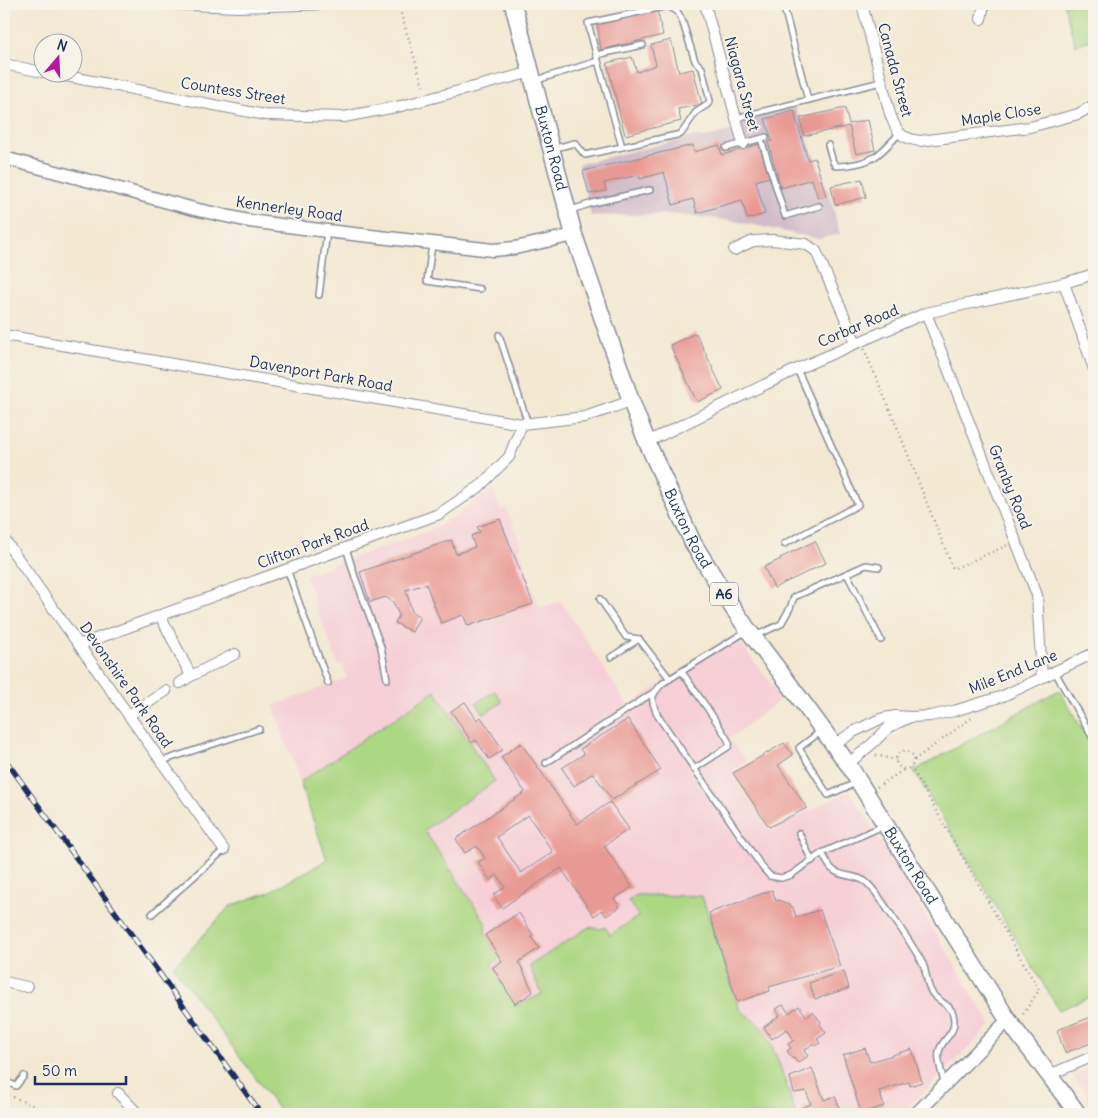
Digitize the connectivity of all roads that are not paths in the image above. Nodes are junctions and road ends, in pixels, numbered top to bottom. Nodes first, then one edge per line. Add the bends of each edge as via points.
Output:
1 (169, 4) edge
2 (328, 4) edge
3 (513, 4) edge
4 (705, 4) edge
5 (784, 4) edge
6 (862, 4) edge
7 (984, 4) edge
8 (981, 19) dead end
9 (643, 45) dead end
10 (597, 58) junction
11 (4, 64) edge
12 (32, 70) edge
13 (533, 76) junction
14 (82, 79) edge
15 (881, 82) junction
16 (808, 100) junction
17 (1094, 105) edge
18 (736, 118) junction
19 (904, 136) junction
20 (742, 144) junction
21 (828, 145) dead end
22 (622, 147) junction
23 (551, 148) junction
24 (726, 148) dead end
25 (4, 158) edge
26 (650, 190) dead end
27 (818, 206) dead end
28 (568, 211) junction
29 (327, 231) junction
30 (574, 235) junction
31 (432, 243) junction
32 (734, 250) dead end
33 (1094, 274) edge
34 (1064, 283) junction
35 (480, 289) dead end
36 (319, 295) dead end
37 (926, 313) junction
38 (4, 335) edge
39 (499, 335) dead end
40 (858, 342) junction
41 (797, 369) junction
42 (1094, 369) edge
43 (631, 401) junction
44 (525, 424) junction
45 (647, 442) junction
46 (4, 538) edge
47 (784, 544) dead end
48 (346, 548) junction
49 (879, 567) dead end
50 (287, 569) junction
51 (847, 574) junction
52 (600, 599) dead end
53 (160, 615) junction
54 (750, 633) junction
55 (639, 639) junction
56 (881, 640) dead end
57 (79, 645) junction
58 (1094, 653) edge
59 (235, 654) dead end
60 (611, 657) dead end
61 (1054, 671) junction
62 (682, 672) junction
63 (191, 676) junction
64 (1042, 677) junction
65 (387, 679) dead end
66 (670, 679) junction
67 (180, 683) dead end
68 (328, 683) dead end
69 (166, 690) dead end
70 (654, 692) junction
71 (129, 715) junction
72 (912, 717) junction
73 (259, 729) dead end
74 (823, 730) junction
75 (1094, 740) edge
76 (834, 745) junction
77 (162, 761) junction
78 (546, 762) dead end
79 (848, 764) junction
80 (694, 769) junction
81 (863, 788) junction
82 (886, 824) junction
83 (798, 832) dead end
84 (224, 850) joint
85 (822, 853) junction
86 (812, 861) junction
87 (152, 914) dead end
88 (4, 982) edge
89 (27, 987) dead end
90 (1011, 1024) junction
91 (1094, 1056) edge
92 (1048, 1075) junction
93 (24, 1076) dead end
94 (4, 1081) edge
95 (945, 1085) junction
96 (118, 1093) dead end
97 (1074, 1111) edge
98 (138, 1114) edge
99 (916, 1114) edge

1 - 2 street via 237,7
3 - 13 highway, Buxton Road / A6
4 - 18 street, Niagara Street
5 - 16 lane
6 - 15 street, Canada Street
7 - 8 street
9 - 10 lane
10 - 13 lane
10 - 22 lane
10 - 22 lane via 588,23 668,6 677,11 682,20 695,61 702,68 710,101 696,112 681,134
11 - 12 street
13 - 14 street, Countess Street via 344,117 265,115
13 - 23 highway, Buxton Road / A6
15 - 16 lane
15 - 19 street, Canada Street via 890,114
16 - 18 lane
17 - 19 street, Maple Close via 1078,114 1030,128 920,141
18 - 20 street, Niagara Street
19 - 21 lane via 875,157 842,166 833,162
20 - 24 lane
20 - 27 lane via 763,138 784,216
22 - 23 lane via 585,155 575,143
23 - 28 highway, Buxton Road / A6
25 - 29 street, Kennerley Road via 194,209
26 - 28 lane
28 - 30 highway, Buxton Road / A6
29 - 31 street, Kennerley Road
29 - 36 lane
30 - 31 street, Kennerley Road via 504,250
30 - 43 highway, Buxton Road / A6
31 - 35 lane via 427,281
32 - 40 street via 753,241 773,240 806,244 816,251
33 - 34 street, Corbar Road
34 - 37 street, Corbar Road
34 - 42 street
37 - 40 street, Corbar Road
37 - 64 street, Granby Road via 1037,595
38 - 44 street, Davenport Park Road
39 - 44 lane
40 - 41 street, Corbar Road
41 - 45 street, Corbar Road
41 - 47 lane via 858,505
43 - 44 street, Davenport Park Road via 585,416
43 - 45 highway, Buxton Road / A6
44 - 48 street, Clifton Park Road via 509,457 479,487 439,514
45 - 54 highway, Buxton Road / A6 via 693,543
46 - 57 street, Devonshire Park Road
48 - 50 street, Clifton Park Road
48 - 65 lane via 381,647
49 - 51 lane via 866,565
50 - 53 street, Clifton Park Road
50 - 68 lane
51 - 54 lane via 794,597 781,624
51 - 56 lane
52 - 55 lane via 626,637
53 - 57 street, Clifton Park Road
53 - 63 street
54 - 62 lane
54 - 74 highway, Buxton Road / A6
55 - 60 lane
55 - 66 lane
57 - 71 street, Devonshire Park Road
58 - 61 street, Mile End Lane
59 - 63 street
61 - 64 street, Mile End Lane
61 - 75 lane
62 - 66 lane
62 - 80 lane via 730,745
63 - 67 street
64 - 72 street, Mile End Lane via 1003,696 954,711
66 - 70 lane
69 - 71 street
70 - 78 lane
70 - 80 lane via 652,704 658,716
71 - 77 street, Devonshire Park Road
72 - 76 street, Mile End Lane via 880,719
72 - 79 street, Mile End Lane via 889,727
73 - 77 lane
74 - 76 highway, Buxton Road / A6
74 - 81 lane via 798,748 828,795
76 - 79 highway, Buxton Road / A6
77 - 84 street, Devonshire Park Road
79 - 81 highway, Buxton Road / A6
80 - 86 lane via 770,876 781,878 791,875
81 - 82 highway, Buxton Road / A6
82 - 85 lane
82 - 90 highway, Buxton Road / A6
83 - 86 lane
84 - 87 lane
85 - 86 lane
85 - 95 lane via 832,869 865,881 875,892 924,966 933,995 952,1012 953,1029 938,1053
88 - 89 street
90 - 92 highway, Buxton Road / A6
90 - 95 street
91 - 92 street
92 - 97 highway, Buxton Road / A6
93 - 94 lane via 16,1086
95 - 99 street
96 - 98 street

